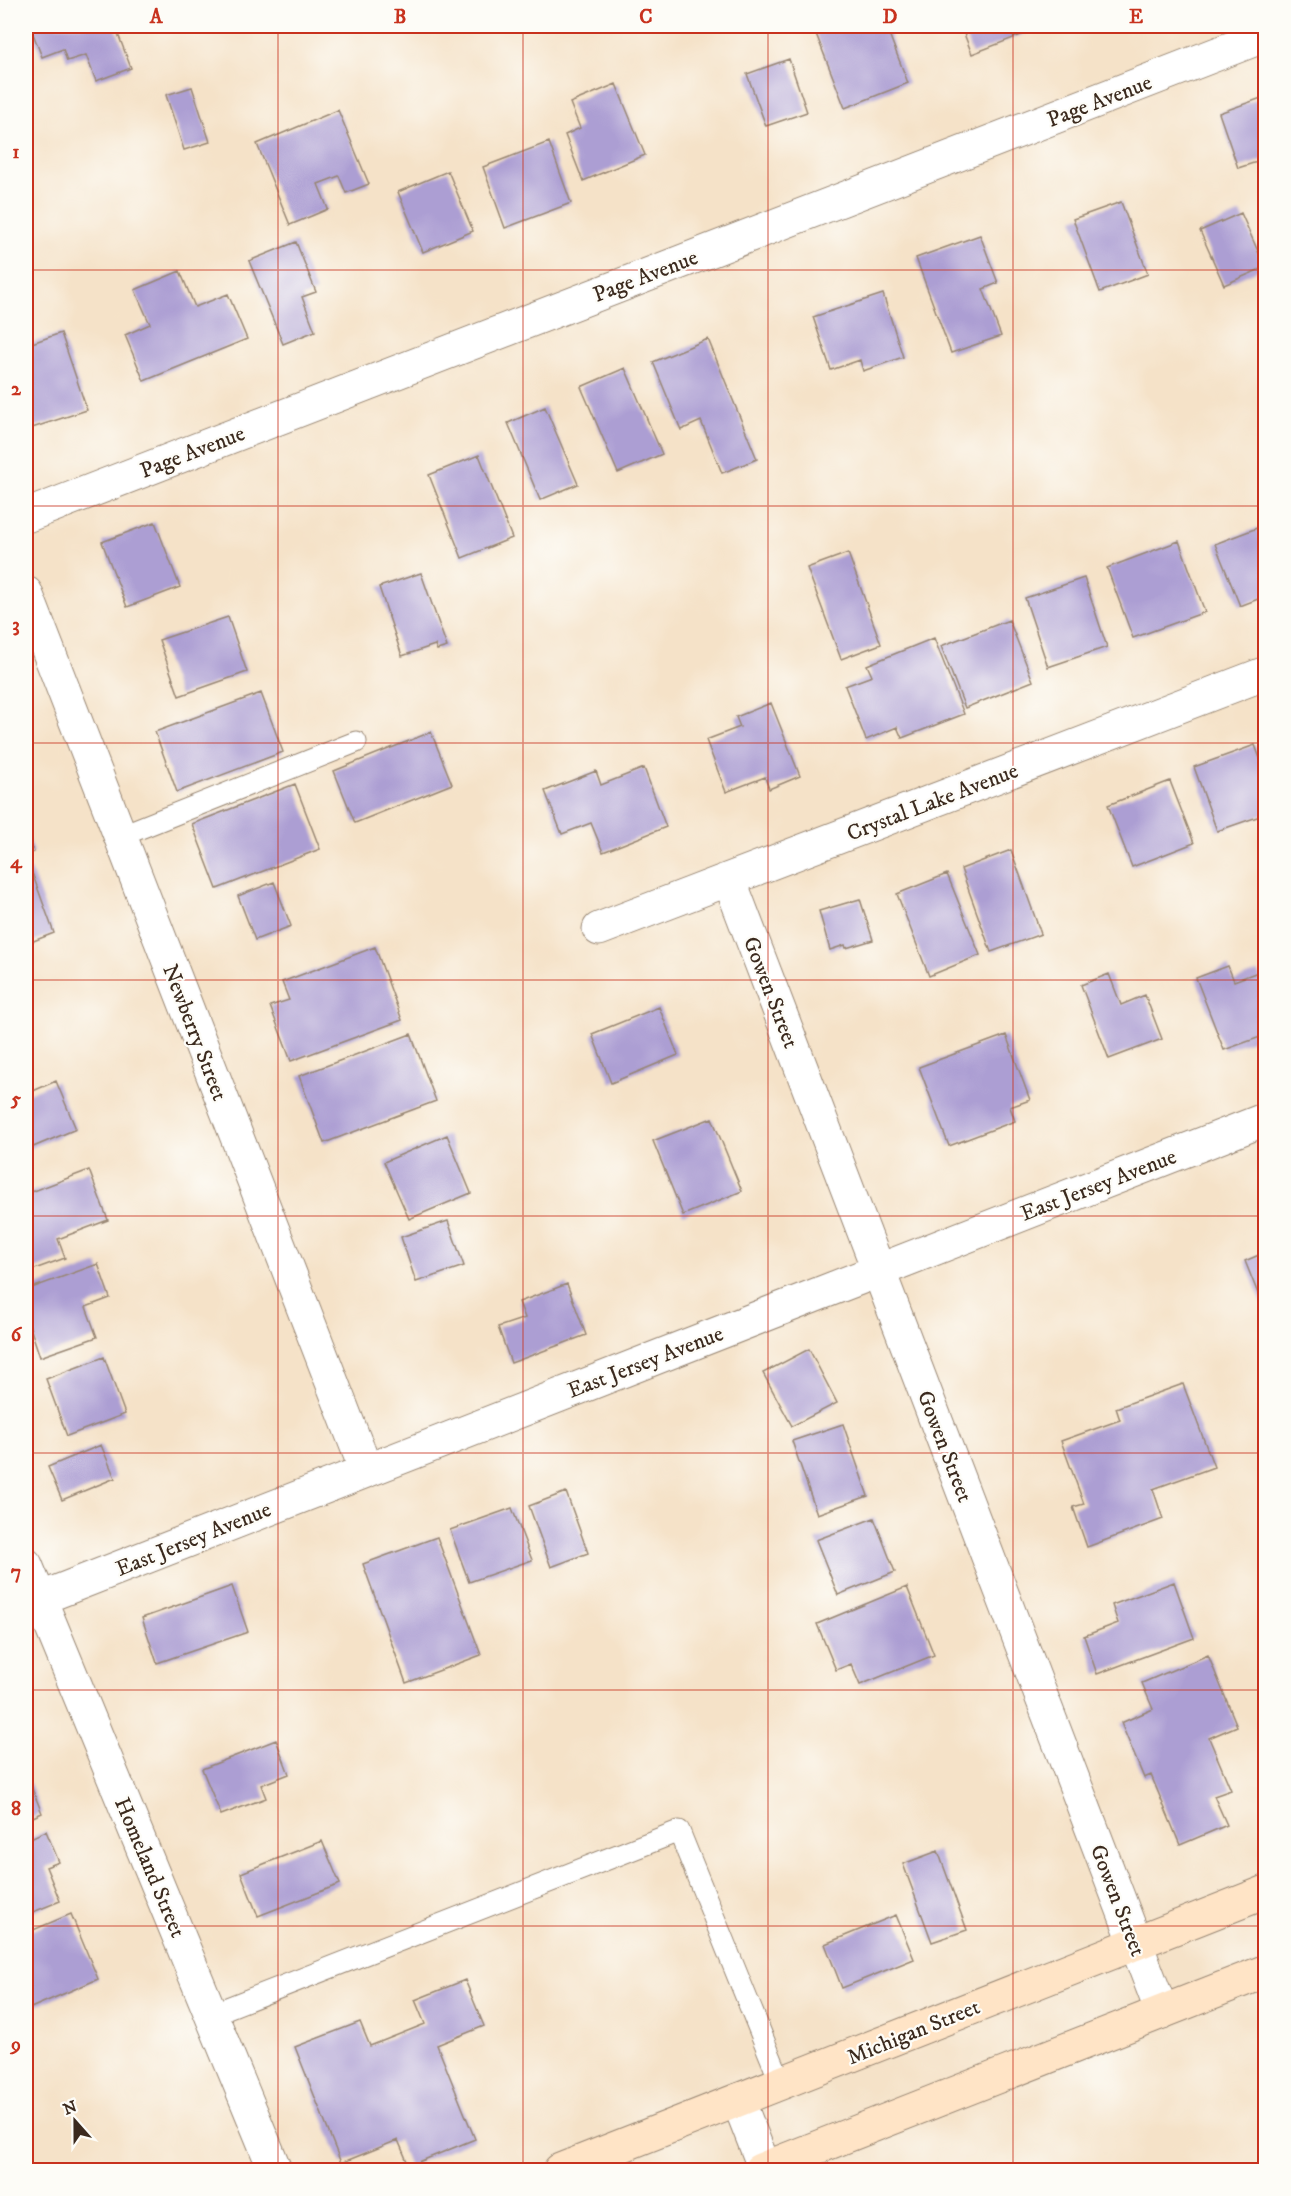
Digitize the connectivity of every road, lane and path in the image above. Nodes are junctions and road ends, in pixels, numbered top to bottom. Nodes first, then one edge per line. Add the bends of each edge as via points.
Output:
1 (1266, 35) edge
2 (26, 516) edge
3 (26, 593) edge
4 (1266, 673) edge
5 (356, 742) dead end
6 (120, 836) junction
7 (729, 879) junction
8 (599, 929) dead end
9 (1266, 1119) edge
10 (879, 1270) junction
11 (366, 1470) junction
12 (26, 1564) edge
13 (32, 1601) edge
14 (1266, 1892) edge
15 (1135, 1943) junction
16 (1266, 1971) edge
17 (1162, 2012) junction
18 (212, 2014) junction
19 (782, 2083) junction
20 (738, 2100) junction
21 (275, 2170) edge
22 (560, 2170) edge
23 (764, 2170) edge

1 - 2 street, Page Avenue
3 - 6 street, Newberry Street
4 - 7 street, Crystal Lake Avenue
5 - 6 lane
6 - 11 street, Newberry Street
7 - 8 street, Crystal Lake Avenue
7 - 10 street, Gowen Street
9 - 10 street, East Jersey Avenue
10 - 11 street, East Jersey Avenue
10 - 15 street, Gowen Street
11 - 13 street, East Jersey Avenue
12 - 13 street, Homeland Street
13 - 18 street, Homeland Street
14 - 15 street, Michigan Street
15 - 17 street, Gowen Street
15 - 19 street, Michigan Street
16 - 17 street
17 - 23 street
18 - 19 lane via 679,1831
18 - 21 street, Homeland Street
19 - 20 street, Michigan Street
20 - 22 street, Michigan Street
20 - 23 street

